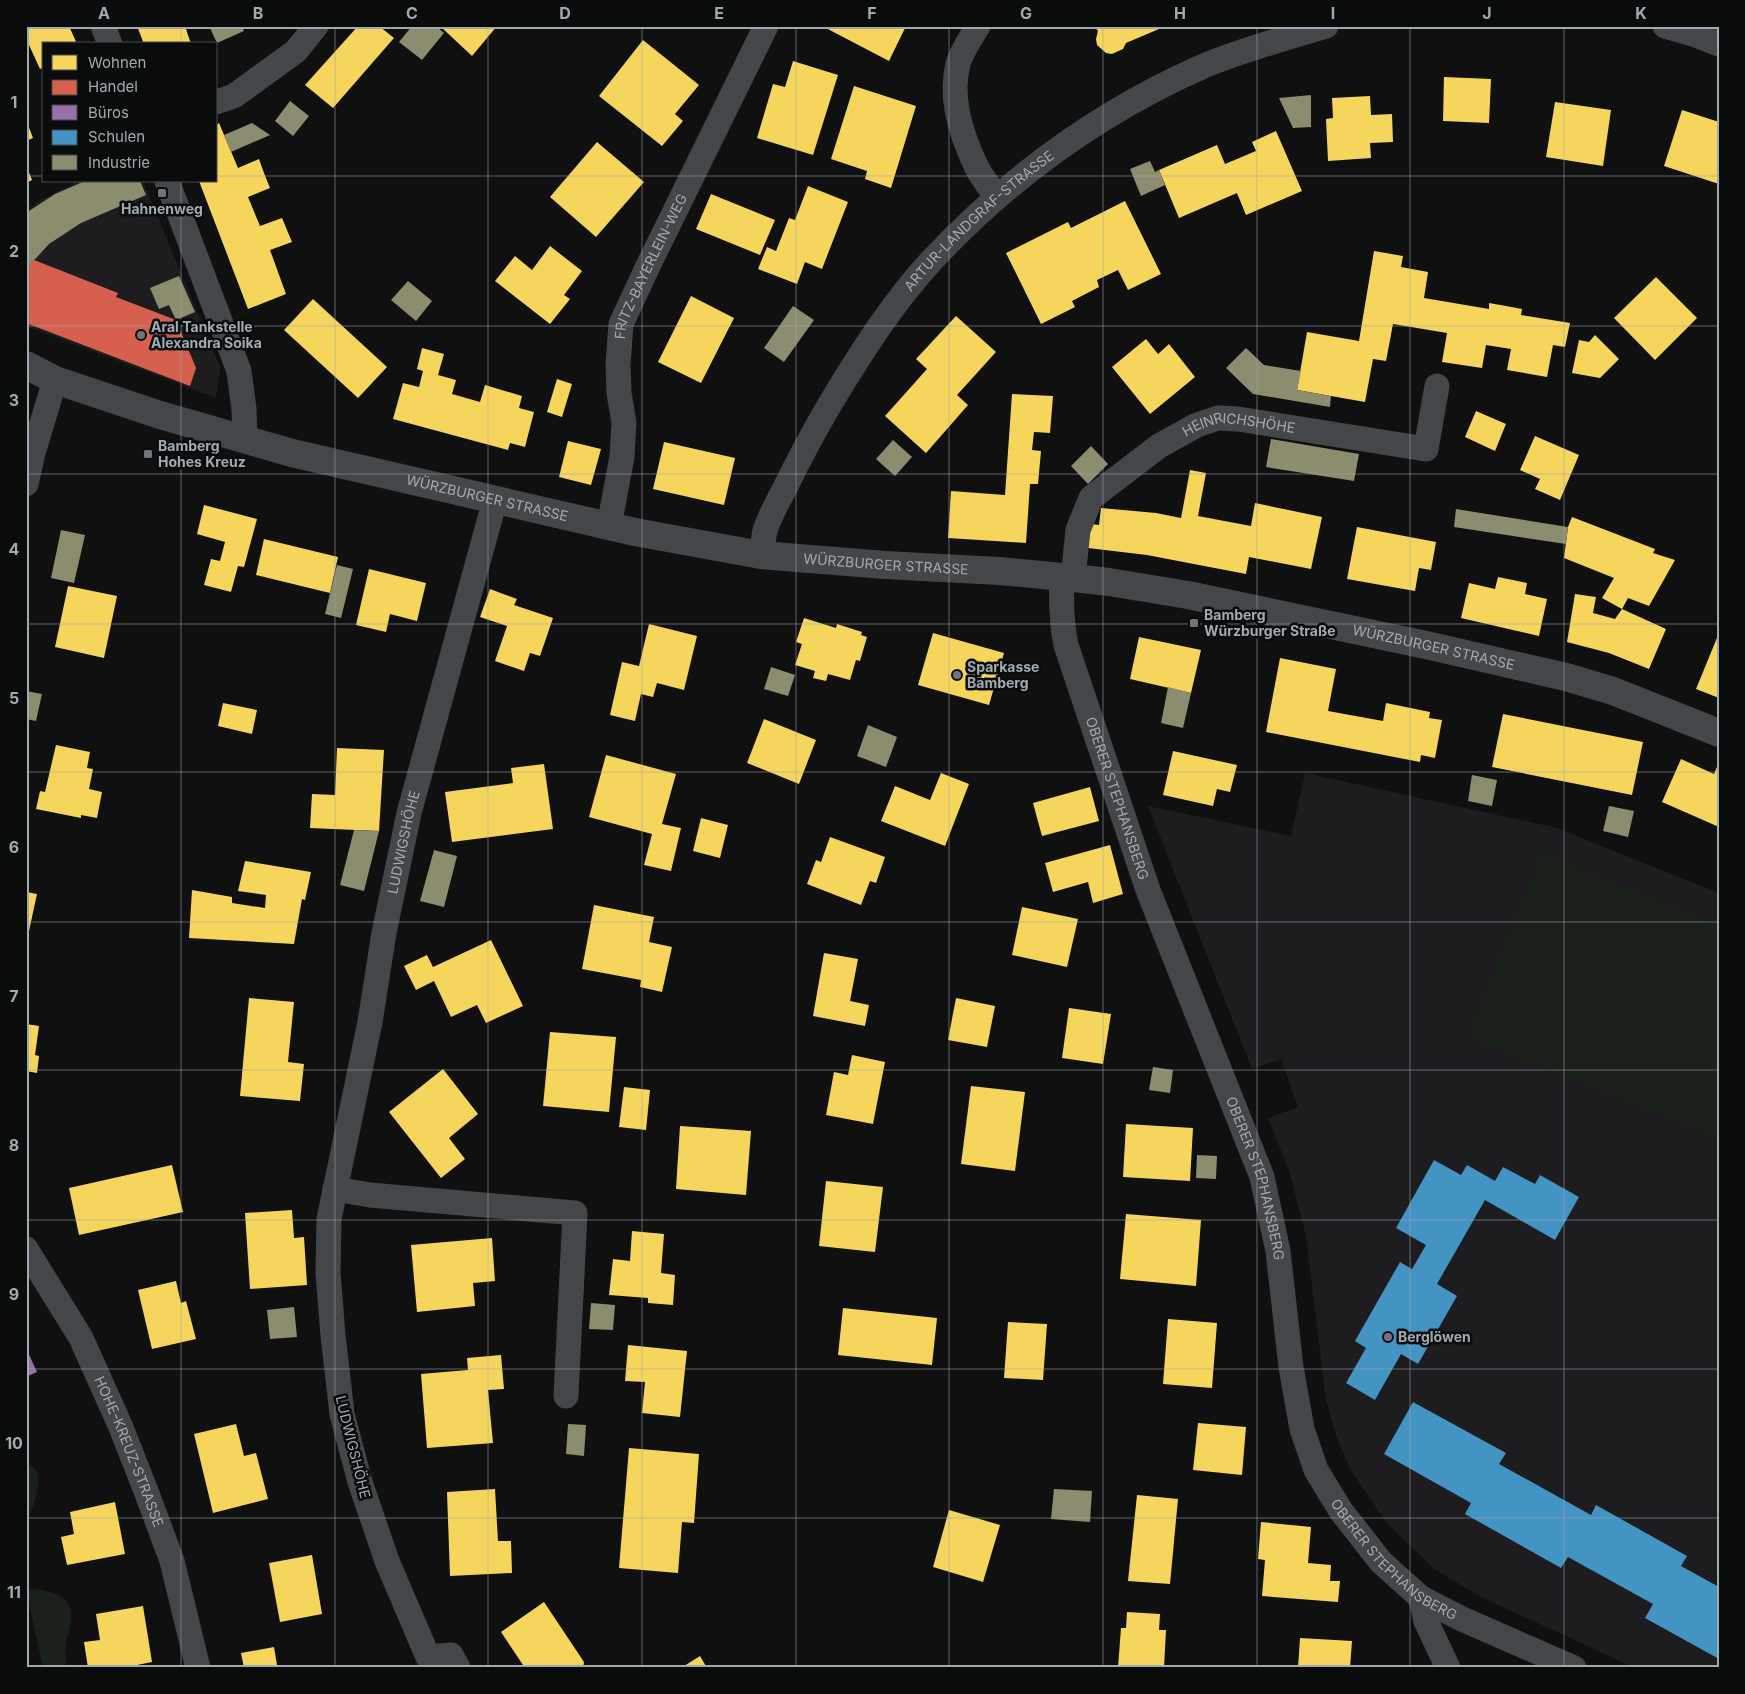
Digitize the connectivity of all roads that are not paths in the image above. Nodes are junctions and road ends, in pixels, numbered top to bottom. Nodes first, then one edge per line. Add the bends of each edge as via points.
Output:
1 (103, 26) edge
2 (316, 26) edge
3 (766, 26) edge
4 (978, 26) edge
5 (1326, 26) edge
6 (1665, 26) edge
7 (109, 42) edge
8 (1719, 44) edge
9 (218, 101) edge
10 (167, 182) edge
11 (996, 196) junction
12 (26, 365) edge
13 (26, 376) edge
14 (55, 380) junction
15 (1437, 386) dead end
16 (245, 440) junction
17 (26, 484) edge
18 (495, 500) junction
19 (608, 526) junction
20 (761, 555) junction
21 (1068, 578) junction
22 (1719, 734) edge
23 (335, 1189) junction
24 (26, 1249) edge
25 (566, 1396) dead end
26 (1421, 1598) junction
27 (198, 1668) edge
28 (458, 1668) edge
29 (1448, 1668) edge
30 (1574, 1668) edge

1 - 7 street
2 - 9 street via 296,51 234,96
3 - 19 street, FRITZ-BAYERLEIN-WEG via 621,324 618,366 624,423 622,457
4 - 11 street via 958,63 956,102 977,169
5 - 11 street, ARTUR-LANDGRAF-STRASSE via 1208,64 1157,88 1041,161
6 - 8 street
10 - 16 street via 239,371
11 - 20 street, ARTUR-LANDGRAF-STRASSE via 932,260 890,312 850,371 780,498 766,530
12 - 14 street, WÜRZBURGER STRASSE
13 - 14 street, WÜRZBURGER STRASSE
14 - 16 street, WÜRZBURGER STRASSE
14 - 17 street
15 - 21 street, HEINRICHSHÖHE via 1426,449 1238,420 1218,418 1197,425 1159,446 1090,498 1078,530
16 - 18 street, WÜRZBURGER STRASSE
18 - 19 street, WÜRZBURGER STRASSE
18 - 23 street, LUDWIGSHÖHE via 409,813
19 - 20 street, WÜRZBURGER STRASSE
20 - 21 street, WÜRZBURGER STRASSE
21 - 22 street, WÜRZBURGER STRASSE via 1188,595 1566,677 1613,691
21 - 26 street, OBERER STEPHANSBERG via 1060,608 1066,646 1148,890 1262,1177 1278,1251 1291,1367 1302,1429 1316,1470 1341,1511 1381,1562
23 - 25 street via 370,1195 575,1212
23 - 28 street, LUDWIGSHÖHE via 329,1218 328,1273 342,1414 386,1561 428,1657 450,1655
24 - 27 street, HOHE-KREUZ-STRASSE via 80,1338 126,1441 172,1561
26 - 29 street via 1426,1621
26 - 30 street, OBERER STEPHANSBERG

